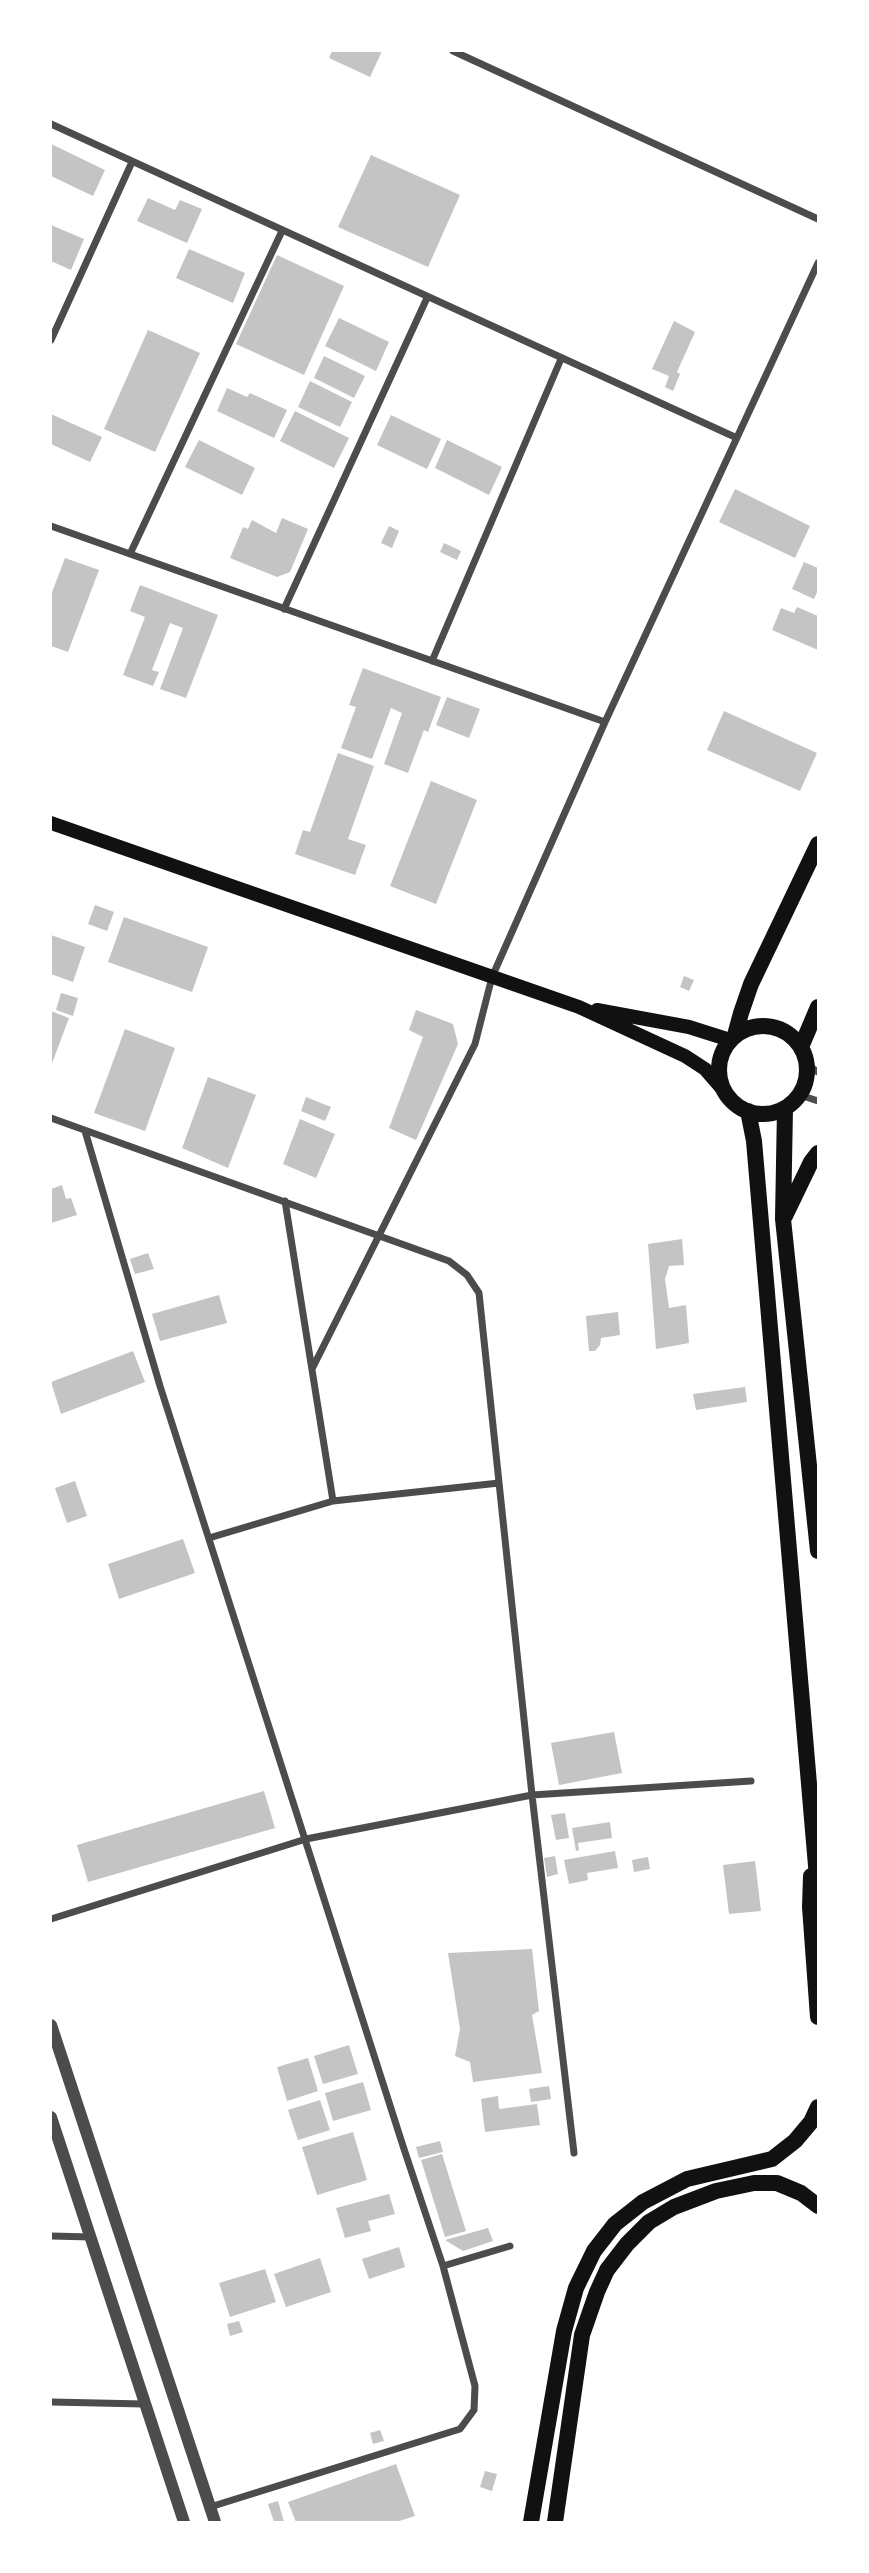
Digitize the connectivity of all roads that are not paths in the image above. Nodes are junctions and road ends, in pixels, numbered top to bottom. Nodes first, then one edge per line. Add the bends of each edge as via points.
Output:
1 (453, 51) edge
2 (51, 124) edge
3 (132, 162) junction
4 (818, 219) edge
5 (282, 231) junction
6 (818, 263) edge
7 (427, 298) junction
8 (51, 340) edge
9 (561, 359) junction
10 (737, 438) junction
11 (51, 526) edge
12 (130, 554) junction
13 (284, 609) junction
14 (432, 661) junction
15 (605, 722) junction
16 (51, 823) edge
17 (818, 844) edge
18 (492, 976) junction
19 (579, 1007) junction
20 (818, 1007) edge
21 (733, 1037) junction
22 (801, 1047) junction
23 (813, 1068) edge
24 (725, 1092) junction
25 (800, 1095) junction
26 (818, 1101) edge
27 (785, 1108) junction
28 (748, 1111) junction
29 (51, 1118) edge
30 (85, 1131) junction
31 (818, 1153) edge
32 (285, 1201) junction
33 (783, 1219) junction
34 (379, 1236) junction
35 (312, 1369) junction
36 (499, 1483) junction
37 (333, 1501) junction
38 (209, 1538) junction
39 (818, 1550) edge
40 (751, 1781) dead end
41 (532, 1795) junction
42 (813, 1835) junction
43 (306, 1839) junction
44 (818, 1889) edge
45 (51, 1919) edge
46 (818, 2017) edge
47 (51, 2025) edge
48 (818, 2107) edge
49 (51, 2117) edge
50 (574, 2154) dead end
51 (818, 2206) edge
52 (51, 2236) edge
53 (91, 2237) junction
54 (510, 2246) dead end
55 (443, 2266) junction
56 (51, 2402) edge
57 (144, 2404) junction
58 (210, 2507) junction
59 (184, 2522) edge
60 (215, 2522) edge
61 (531, 2522) edge
62 (555, 2522) edge

1 - 4 street
2 - 3 street
3 - 5 street
3 - 8 street
5 - 7 street
5 - 12 street
6 - 10 street
7 - 9 street
7 - 13 street
9 - 10 street
9 - 14 street
10 - 15 street
11 - 12 street
12 - 13 street
13 - 14 street
14 - 15 street
15 - 18 street
16 - 18 main road
17 - 21 main road via 751,984
18 - 19 main road
18 - 34 street via 475,1044
19 - 21 main road
19 - 24 main road via 685,1056 705,1069
20 - 22 main road
21 - 22 main road via 752,1027 771,1026 788,1033
21 - 24 main road via 719,1065
22 - 23 main road
23 - 25 main road
24 - 28 main road
25 - 26 street
25 - 27 main road
27 - 28 main road via 771,1113
27 - 33 main road
28 - 42 main road
29 - 30 street
30 - 32 street
30 - 38 street
31 - 33 main road
32 - 34 street
32 - 35 street
33 - 39 main road
34 - 35 street
34 - 36 street via 449,1261 467,1275 479,1293
35 - 37 street
36 - 37 street
36 - 41 street
37 - 38 street
38 - 43 street
40 - 41 street
41 - 43 street
41 - 50 street
42 - 44 main road
42 - 46 main road via 810,1907
43 - 45 street
43 - 55 street
47 - 58 street
48 - 61 main road via 795,2141 772,2159 687,2179 643,2202 615,2224 594,2251 576,2288 564,2331
49 - 53 street
51 - 62 main road via 777,2183 754,2183 674,2207 649,2222 627,2244 602,2281 582,2335
52 - 53 street
53 - 57 street
54 - 55 street
55 - 58 street via 475,2386 474,2410 460,2429
56 - 57 street
57 - 59 street
58 - 60 street

